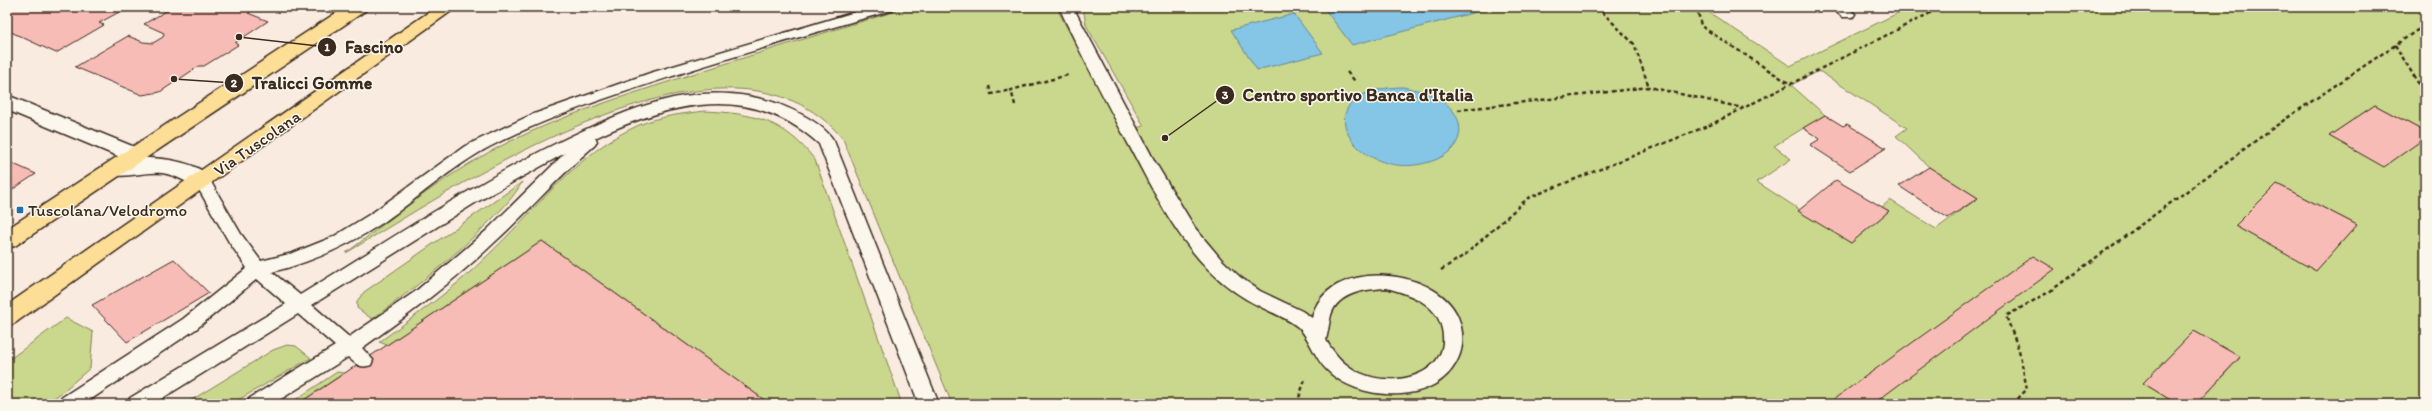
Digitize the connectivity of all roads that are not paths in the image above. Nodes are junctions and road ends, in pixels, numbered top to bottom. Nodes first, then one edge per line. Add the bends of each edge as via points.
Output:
1 (358, 7) edge
2 (448, 7) edge
3 (889, 7) edge
4 (1066, 7) edge
5 (851, 12) edge
6 (7, 102) edge
7 (618, 120) junction
8 (135, 155) junction
9 (112, 170) junction
10 (202, 181) junction
11 (7, 240) edge
12 (257, 269) junction
13 (1330, 298) junction
14 (297, 305) junction
15 (1272, 305) junction
16 (7, 317) edge
17 (1317, 339) junction
18 (349, 347) junction
19 (364, 360) dead end
20 (68, 404) edge
21 (137, 404) edge
22 (257, 404) edge
23 (929, 404) edge

1 - 8 main road, Via Tuscolana
2 - 10 main road, Via Tuscolana
3 - 5 lane
4 - 15 lane via 1095,68 1158,184 1190,233 1227,277 1245,291
5 - 12 lane via 550,112 490,140 458,159 340,241 294,260
6 - 8 street
7 - 14 lane via 485,189
7 - 18 lane via 572,155 516,213 447,275
7 - 23 lane via 675,103 723,99 774,107 790,113 816,131 826,141 834,156
8 - 9 main road, Via Tuscolana
9 - 10 street, Via Tuscolana via 139,166 168,167 192,174
9 - 11 main road, Via Tuscolana
10 - 12 lane via 234,238
10 - 16 main road, Via Tuscolana
12 - 14 lane
12 - 20 lane via 226,298 177,335
13 - 15 lane via 1310,309
13 - 17 lane via 1318,318
13 - 17 lane via 1357,284 1372,281 1400,283 1414,288 1440,305 1453,329 1451,354 1446,364 1420,382 1382,387 1364,383 1338,369 1326,357
14 - 18 lane
14 - 21 lane
15 - 17 lane via 1302,320
18 - 19 lane
18 - 22 lane

